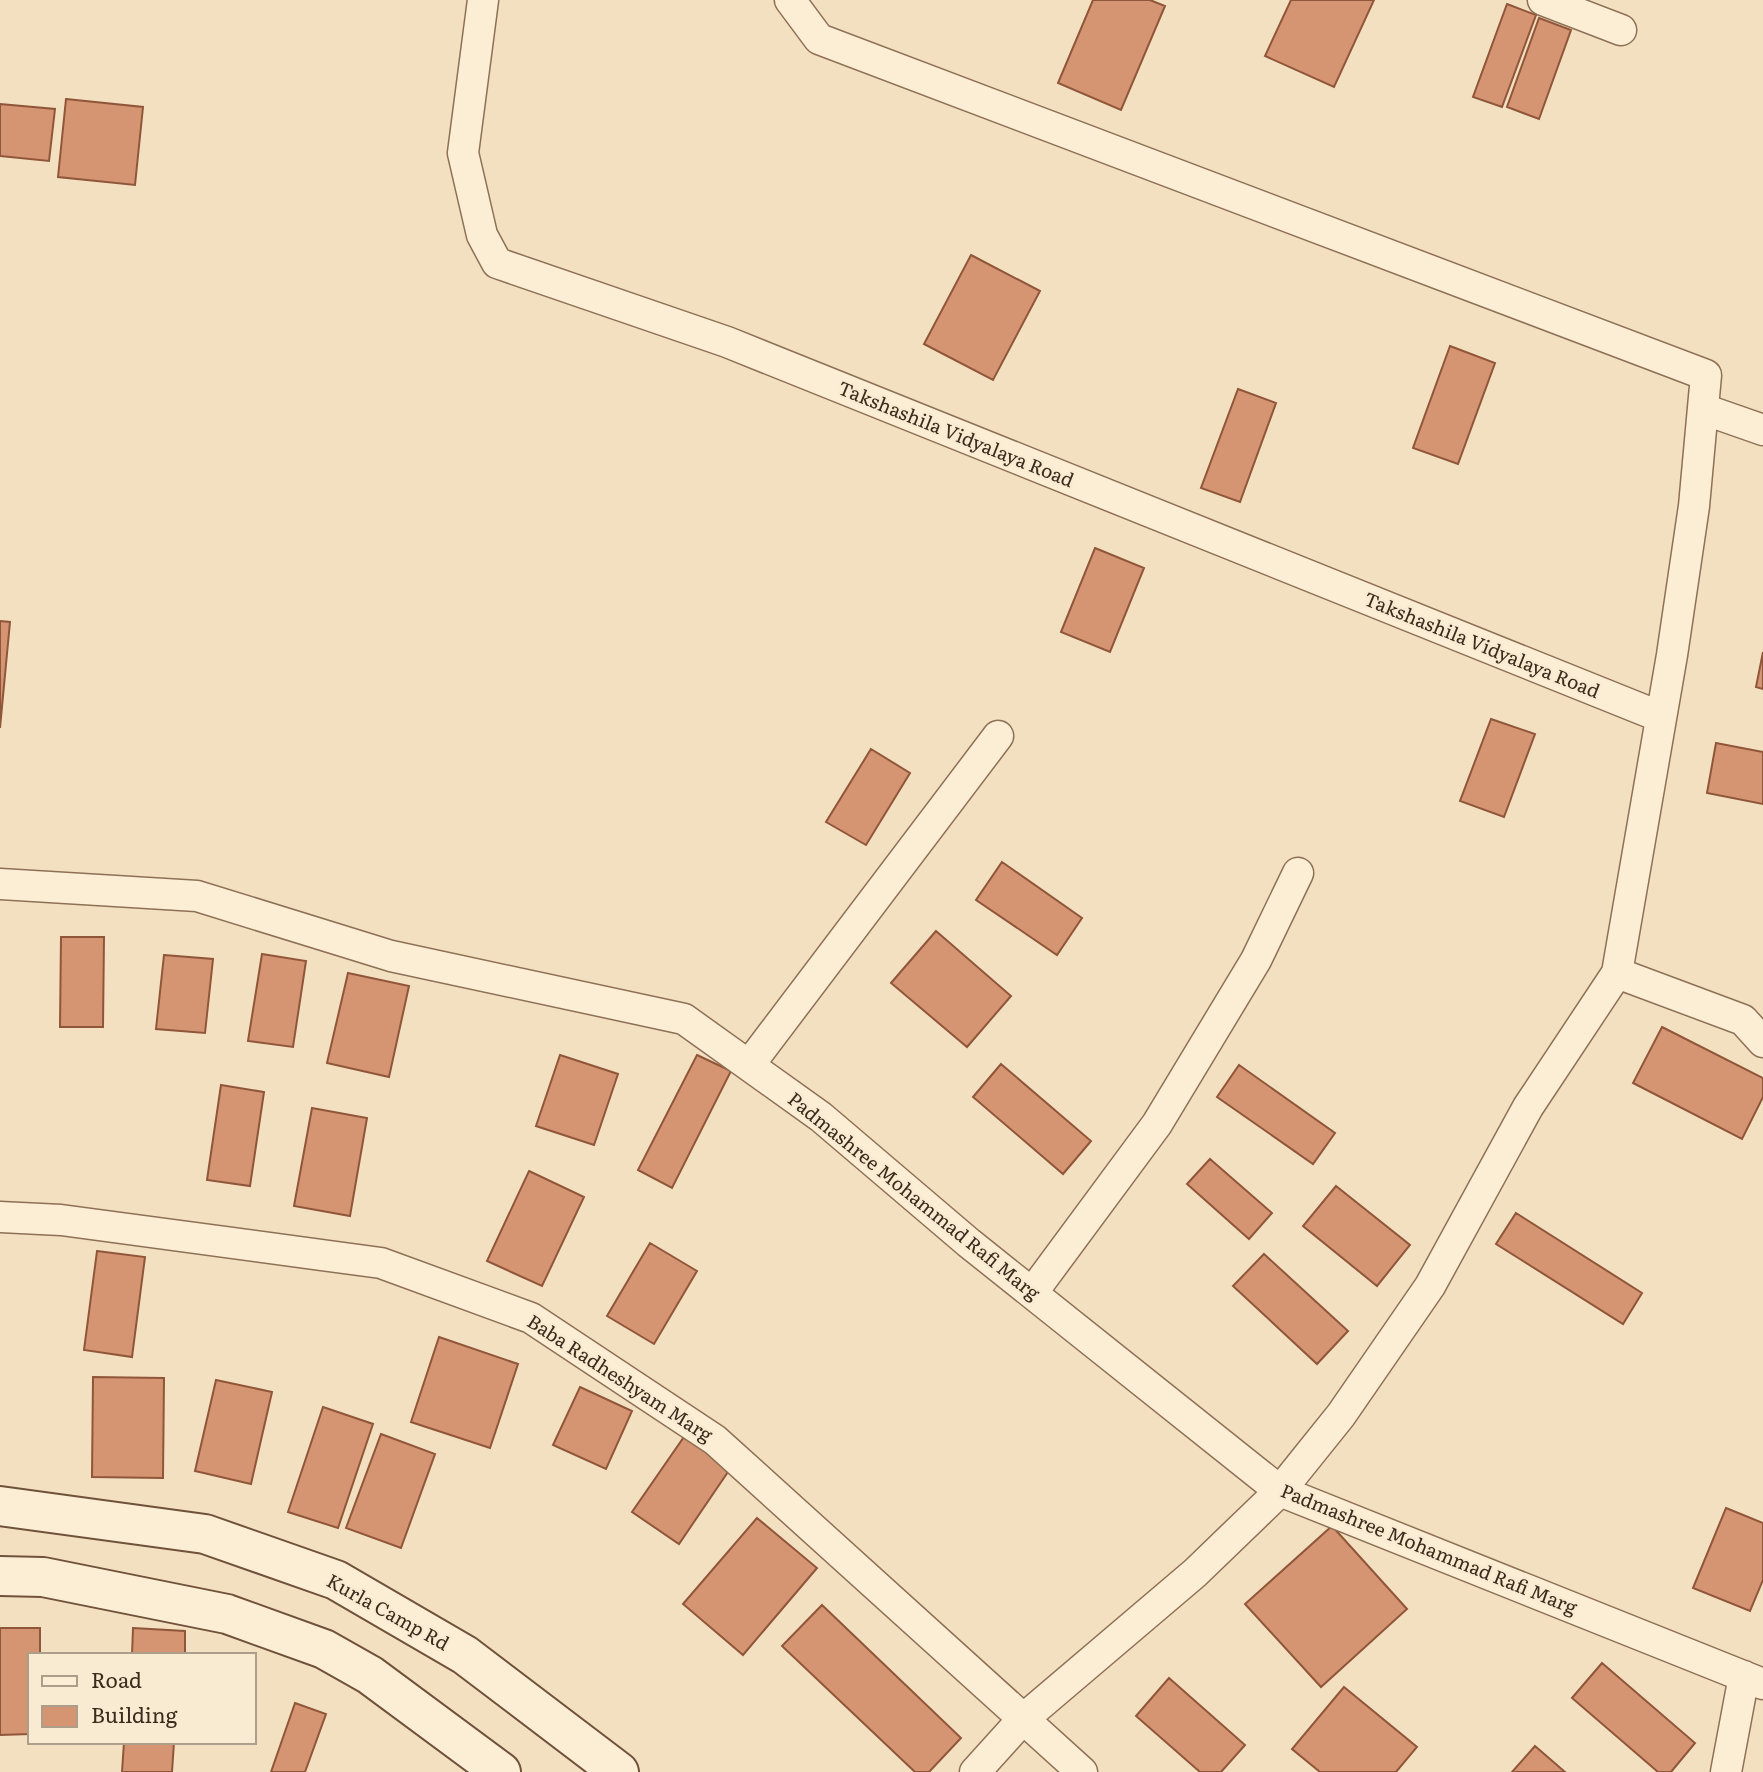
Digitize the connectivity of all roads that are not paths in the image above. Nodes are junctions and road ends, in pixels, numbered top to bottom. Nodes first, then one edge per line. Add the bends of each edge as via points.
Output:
1 (483, 0) edge
2 (790, 0) edge
3 (1543, 0) edge
4 (1621, 30) dead end
5 (1703, 409) junction
6 (1763, 430) edge
7 (1661, 717) junction
8 (998, 736) dead end
9 (1298, 873) dead end
10 (0, 884) edge
11 (1617, 973) junction
12 (1763, 1042) edge
13 (749, 1065) junction
14 (0, 1217) edge
15 (1032, 1293) junction
16 (1280, 1491) junction
17 (0, 1506) edge
18 (0, 1576) edge
19 (1754, 1680) edge
20 (1022, 1720) junction
21 (501, 1772) edge
22 (619, 1772) edge
23 (975, 1772) edge
24 (1082, 1772) edge
25 (1726, 1772) edge

1 - 7 street, Takshashila Vidyalaya Road via 463,153 482,235 497,263 727,342
2 - 5 street via 819,39 1706,375
3 - 4 street
5 - 6 street
5 - 7 street via 1694,506
7 - 11 street
8 - 13 street
9 - 15 street via 1256,960 1157,1124
10 - 13 street, Padmashree Mohammad Rafi Marg via 197,896 391,956 684,1019
11 - 12 street via 1743,1020
11 - 16 street via 1528,1107 1430,1286 1341,1415
13 - 15 street, Padmashree Mohammad Rafi Marg via 821,1117
14 - 20 street, Baba Radheshyam Marg via 61,1220 380,1263 531,1318 715,1440
15 - 16 street, Padmashree Mohammad Rafi Marg
16 - 19 street, Padmashree Mohammad Rafi Marg
16 - 20 street via 1195,1573
17 - 22 main road, Kurla Camp Rd via 205,1534 336,1580 465,1655
18 - 21 main road via 43,1577 227,1614 324,1649 370,1675
19 - 25 street
20 - 23 street
20 - 24 street, Baba Radheshyam Marg

